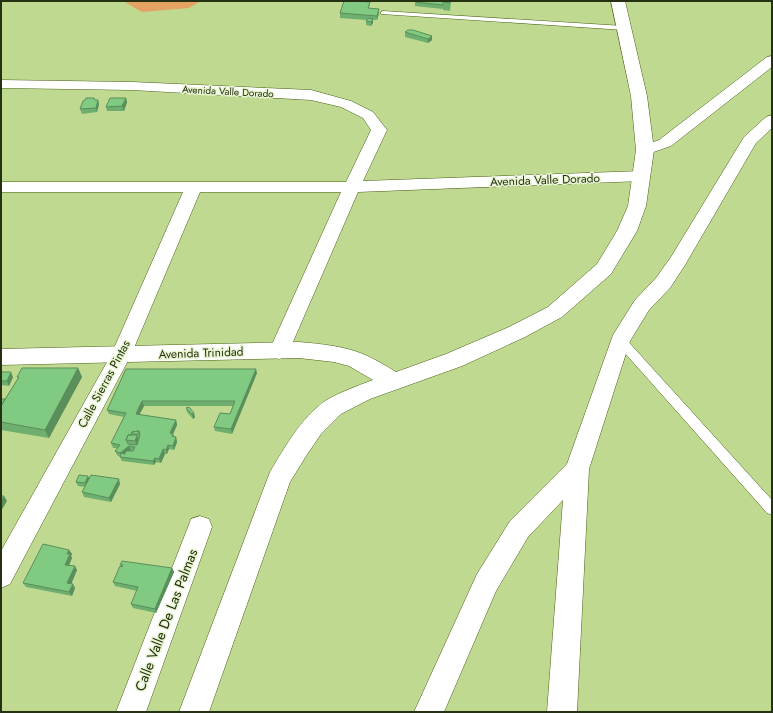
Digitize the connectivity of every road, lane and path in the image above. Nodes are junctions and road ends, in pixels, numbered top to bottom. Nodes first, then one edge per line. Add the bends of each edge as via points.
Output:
1 (618, 1) edge
2 (384, 13) dead end
3 (624, 28) junction
4 (772, 60) edge
5 (1, 84) edge
6 (772, 120) edge
7 (644, 150) junction
8 (642, 176) junction
9 (1, 187) edge
10 (194, 187) junction
11 (352, 188) junction
12 (620, 340) junction
13 (279, 351) junction
14 (121, 355) junction
15 (1, 357) edge
16 (394, 380) junction
17 (577, 469) junction
18 (772, 508) edge
19 (200, 527) dead end
20 (1, 576) edge
21 (131, 712) edge
22 (194, 712) edge
23 (429, 712) edge
24 (562, 712) edge

1 - 3 main road
2 - 3 lane
3 - 7 main road via 639,96
4 - 7 street via 665,143
5 - 11 street, Avenida Valle Dorado via 132,86 311,95 346,104 368,115 379,130
6 - 12 street via 750,140 678,261 663,283 642,305
7 - 8 main road
8 - 11 street, Avenida Valle Dorado
8 - 16 main road via 637,206 627,231 604,269 555,312 454,360
9 - 10 street, Avenida Valle Dorado
10 - 11 street, Avenida Valle Dorado
10 - 14 street, Calle Sierras Pintas
11 - 13 street
12 - 17 street
12 - 18 lane
13 - 14 main road, Avenida Trinidad
13 - 16 main road, Avenida Trinidad via 299,350 334,354 356,360
14 - 15 main road, Avenida Trinidad
14 - 20 street, Calle Sierras Pintas
16 - 22 main road via 334,408 313,427 296,449 279,479
17 - 23 street via 519,529 486,583
17 - 24 street
19 - 21 street, Calle Valle De Las Palmas

